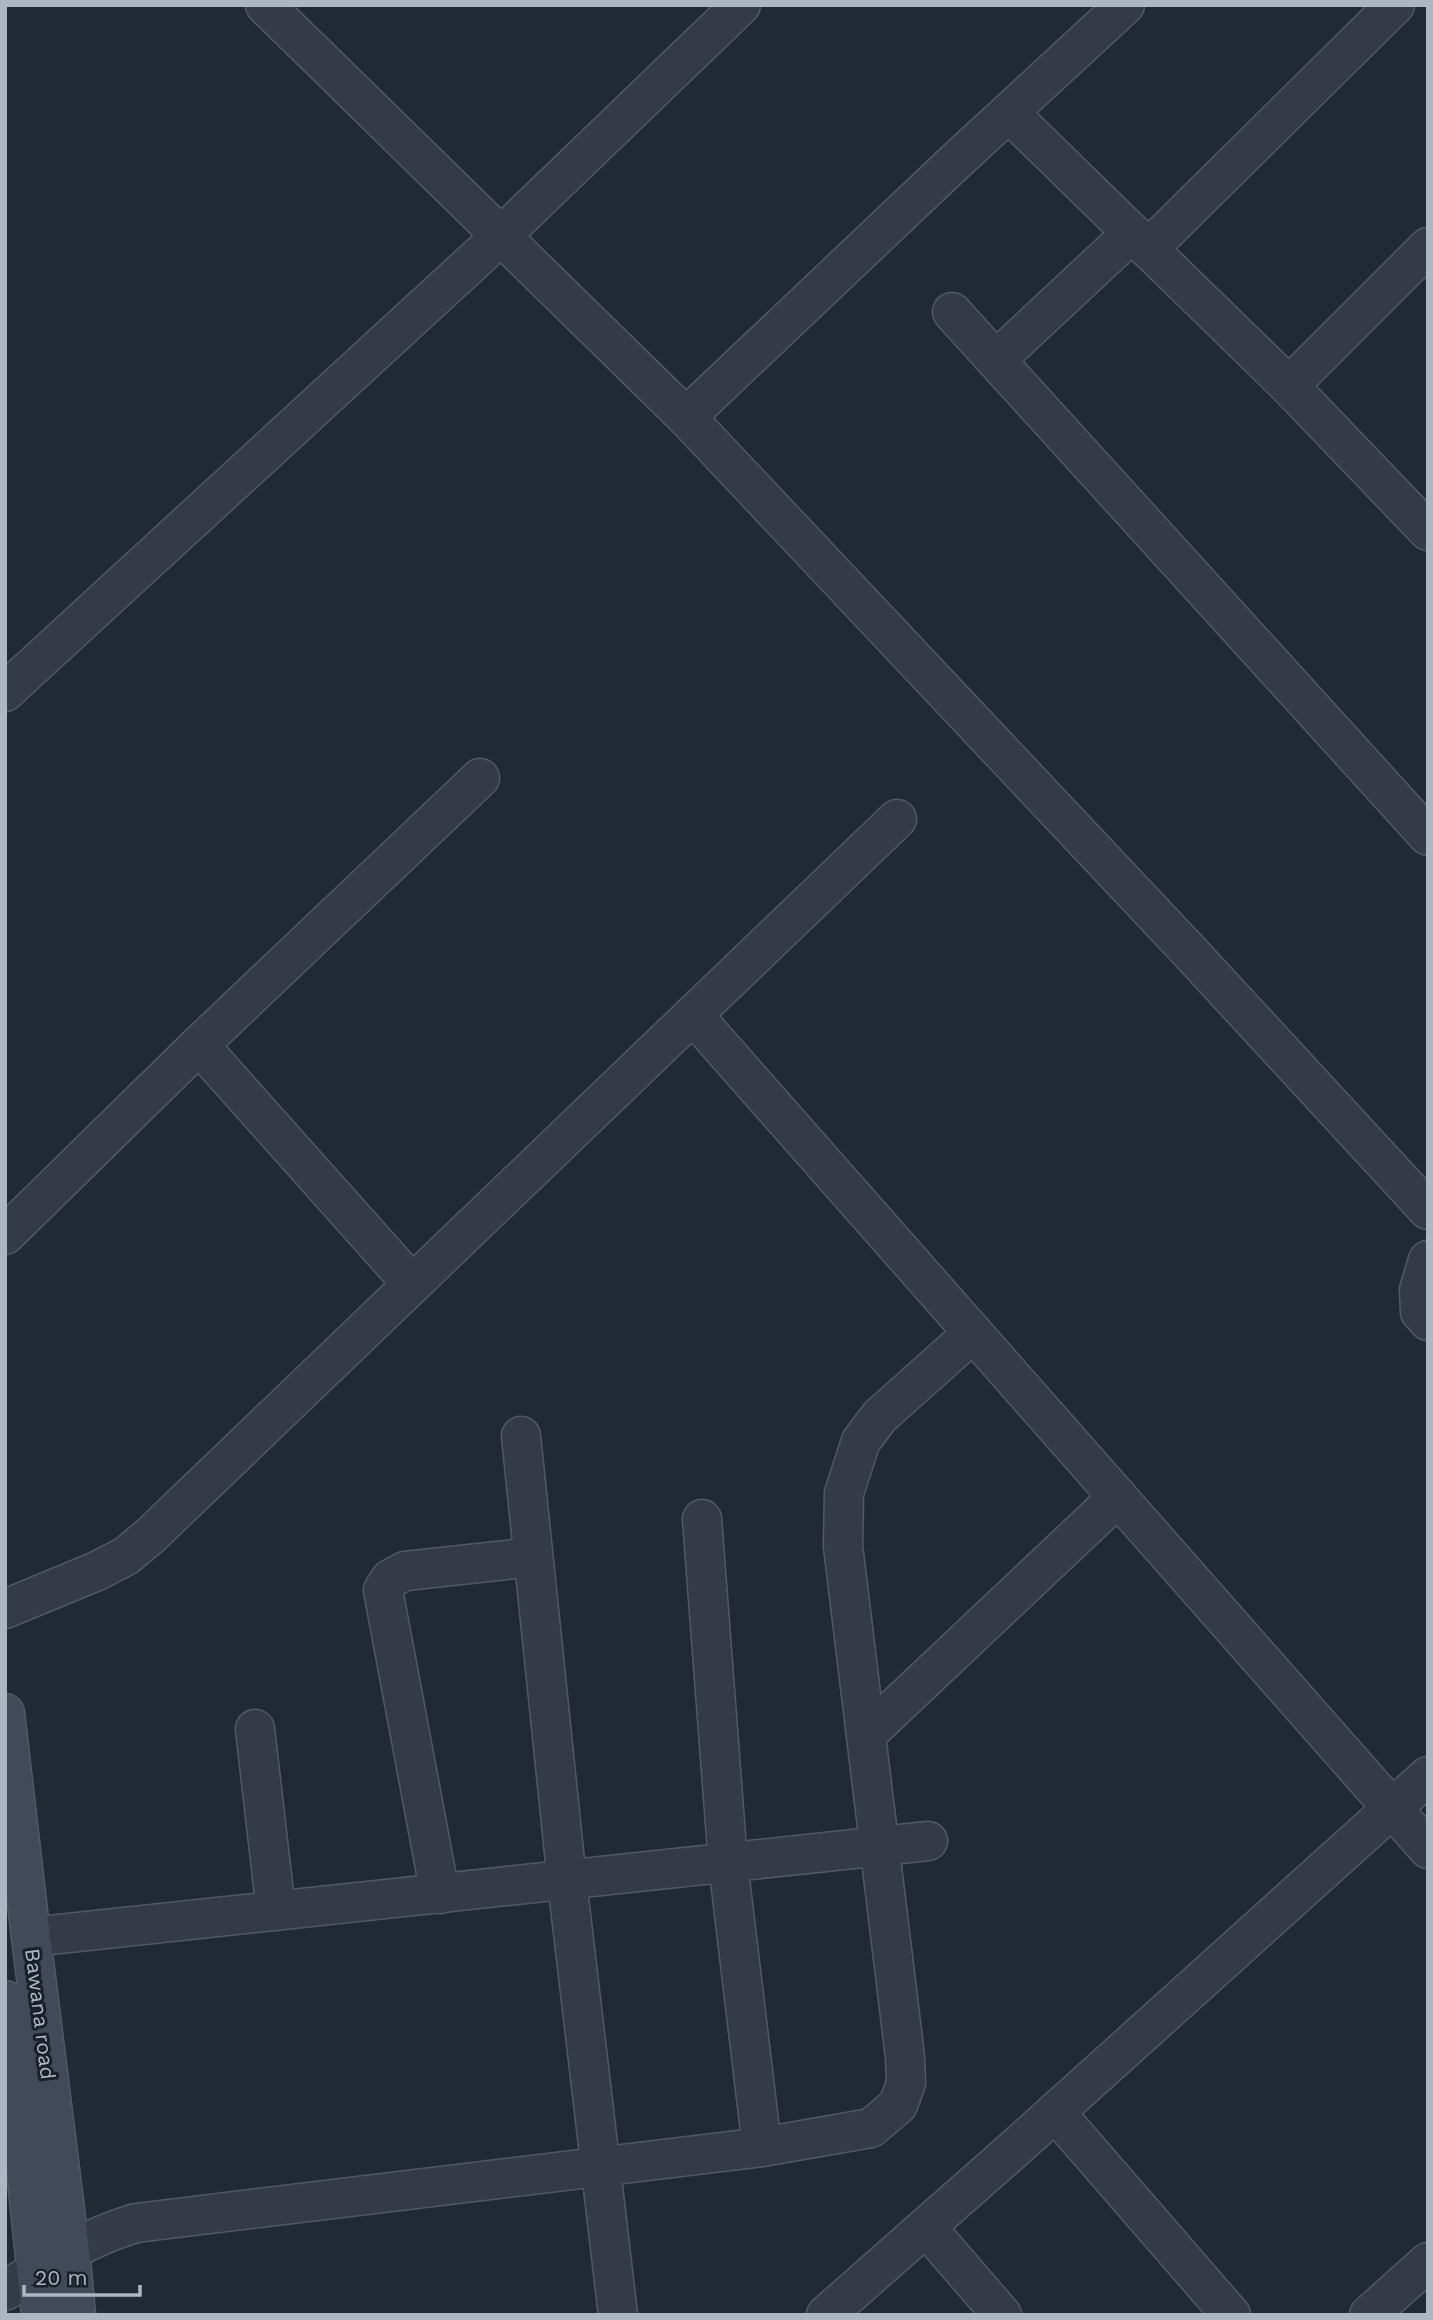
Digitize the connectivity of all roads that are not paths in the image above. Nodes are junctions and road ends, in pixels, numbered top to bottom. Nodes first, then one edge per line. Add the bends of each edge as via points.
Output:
1 (741, 5) edge
2 (1125, 5) edge
3 (1395, 5) edge
4 (285, 12) edge
5 (1009, 113) junction
6 (501, 236) junction
7 (1140, 241) junction
8 (1428, 247) edge
9 (952, 312) dead end
10 (996, 360) junction
11 (1289, 386) junction
12 (686, 417) junction
13 (1428, 531) edge
14 (5, 692) edge
15 (480, 778) dead end
16 (897, 818) dead end
17 (1428, 836) edge
18 (693, 1015) junction
19 (200, 1045) junction
20 (1428, 1210) edge
21 (5, 1234) edge
22 (1428, 1260) edge
23 (412, 1284) junction
24 (1428, 1321) edge
25 (973, 1333) junction
26 (521, 1436) dead end
27 (1118, 1497) junction
28 (702, 1519) dead end
29 (533, 1558) junction
30 (5, 1609) edge
31 (5, 1713) edge
32 (255, 1729) dead end
33 (867, 1734) junction
34 (1428, 1776) edge
35 (1391, 1808) junction
36 (928, 1841) dead end
37 (880, 1846) junction
38 (1428, 1849) edge
39 (728, 1863) junction
40 (567, 1881) junction
41 (440, 1894) junction
42 (276, 1911) junction
43 (31, 1937) junction
44 (5, 2000) edge
45 (21, 2051) edge
46 (1055, 2112) junction
47 (762, 2147) junction
48 (601, 2166) junction
49 (926, 2227) junction
50 (70, 2250) junction
51 (1428, 2262) edge
52 (37, 2270) junction
53 (5, 2291) edge
54 (41, 2315) edge
55 (76, 2315) edge
56 (618, 2315) edge
57 (826, 2315) edge
58 (1002, 2315) edge
59 (1231, 2315) edge
60 (1369, 2315) edge

1 - 6 street
2 - 5 street
3 - 7 street
4 - 6 street
5 - 7 street
5 - 12 street
6 - 12 street
6 - 14 street
7 - 10 street
7 - 11 street
8 - 11 street
9 - 10 street
10 - 17 street
11 - 13 street
12 - 20 street
15 - 19 street
16 - 18 street
18 - 23 street
18 - 25 street
19 - 21 street
19 - 23 street
22 - 24 street via 1419,1290 1420,1312
23 - 30 street via 126,1556
25 - 27 street
25 - 33 street via 880,1416 861,1441 844,1493 843,1546
26 - 29 street
27 - 33 street
27 - 35 street
28 - 39 street
29 - 40 street
29 - 41 street via 405,1571 390,1579 383,1590
31 - 43 street, Bawana road
32 - 42 street
33 - 37 street
34 - 35 street
35 - 38 street
35 - 46 street
36 - 37 street
37 - 39 street
37 - 47 street via 906,2083 898,2105 871,2128
39 - 40 street
39 - 47 street
40 - 41 street
40 - 48 street
41 - 42 street
42 - 43 street
43 - 45 street, Bawana road
44 - 45 street, Bawana road
45 - 50 street, Bawana road
45 - 52 street, Bawana road
46 - 49 street
46 - 59 street
47 - 48 street
48 - 50 street via 136,2223
48 - 56 street
49 - 57 street
49 - 58 street
50 - 52 street
50 - 55 street, Bawana road
51 - 60 street
52 - 53 street
52 - 54 street, Bawana road

